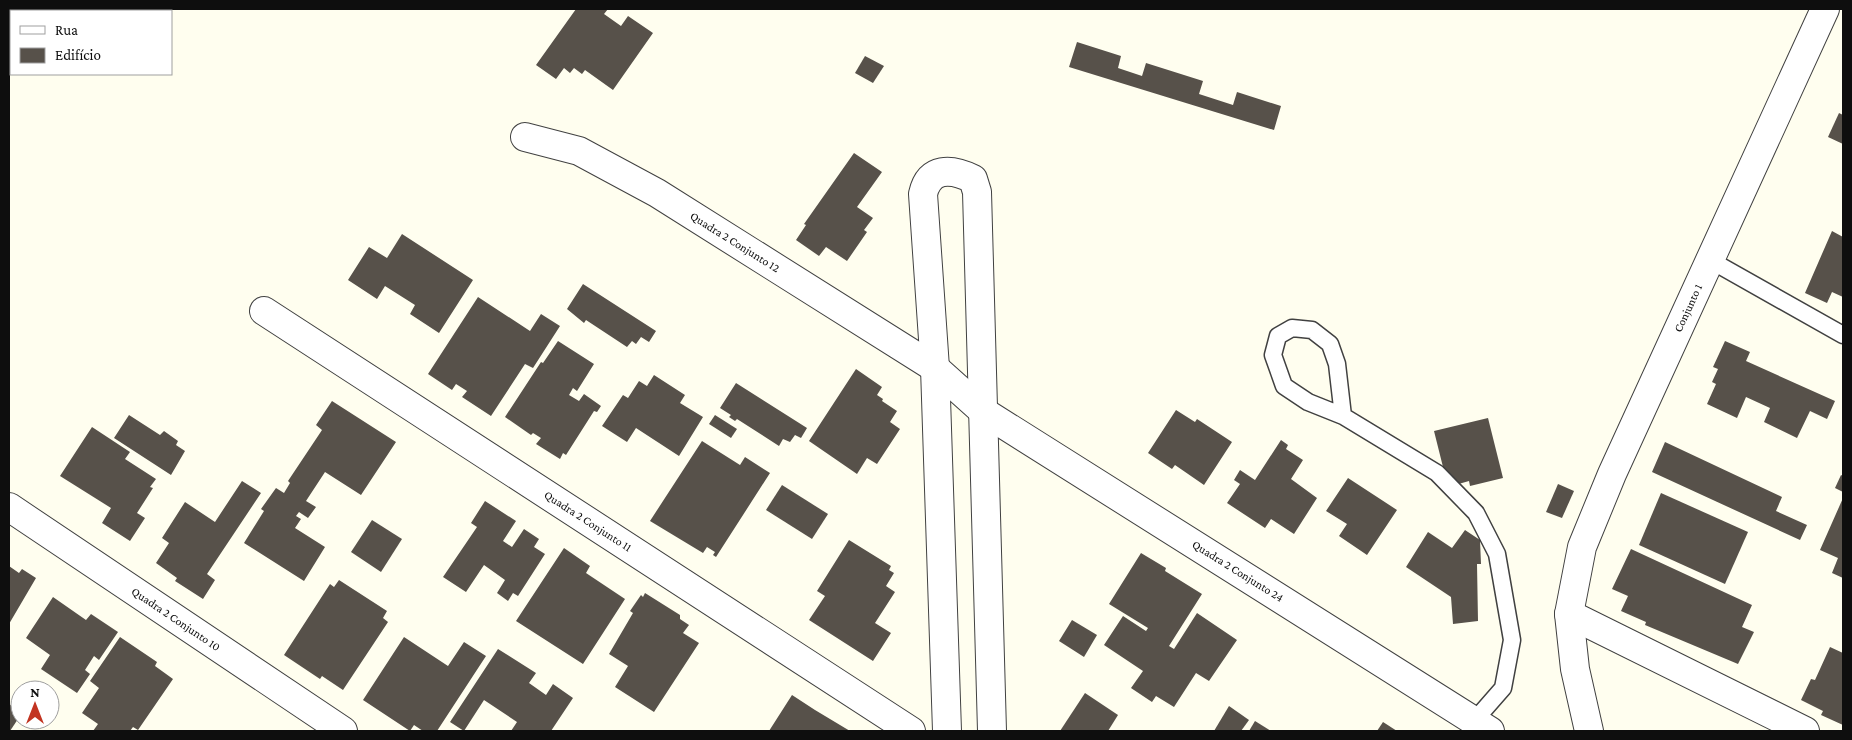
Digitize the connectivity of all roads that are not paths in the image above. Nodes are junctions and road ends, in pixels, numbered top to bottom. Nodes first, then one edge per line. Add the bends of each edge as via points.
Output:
1 (1825, 9) edge
2 (525, 137) dead end
3 (1710, 260) junction
4 (264, 311) dead end
5 (1843, 335) edge
6 (935, 368) junction
7 (984, 412) junction
8 (1343, 416) junction
9 (9, 507) edge
10 (1569, 614) junction
11 (1483, 725) edge
12 (343, 731) edge
13 (911, 731) edge
14 (947, 731) edge
15 (992, 731) edge
16 (1589, 731) edge
17 (1805, 731) edge

1 - 3 street, Conjunto 1
2 - 6 street, Quadra 2 Conjunto 12 via 578,151 657,193
3 - 5 lane
3 - 10 street, Conjunto 1 via 1586,538
4 - 13 street, Quadra 2 Conjunto 11
6 - 7 street, Quadra 2 Conjunto 12
6 - 7 street via 923,194 926,181 935,173 961,173 973,180 977,192
6 - 14 street
7 - 11 street, Quadra 2 Conjunto 24
7 - 15 street
8 - 8 lane via 1308,402 1284,386 1273,355 1278,336 1292,328 1312,330 1330,344 1337,364
8 - 11 lane via 1437,473 1476,514 1496,554 1512,640 1503,688
9 - 12 street, Quadra 2 Conjunto 10
10 - 16 street, Conjunto 1 via 1575,669
10 - 17 street

